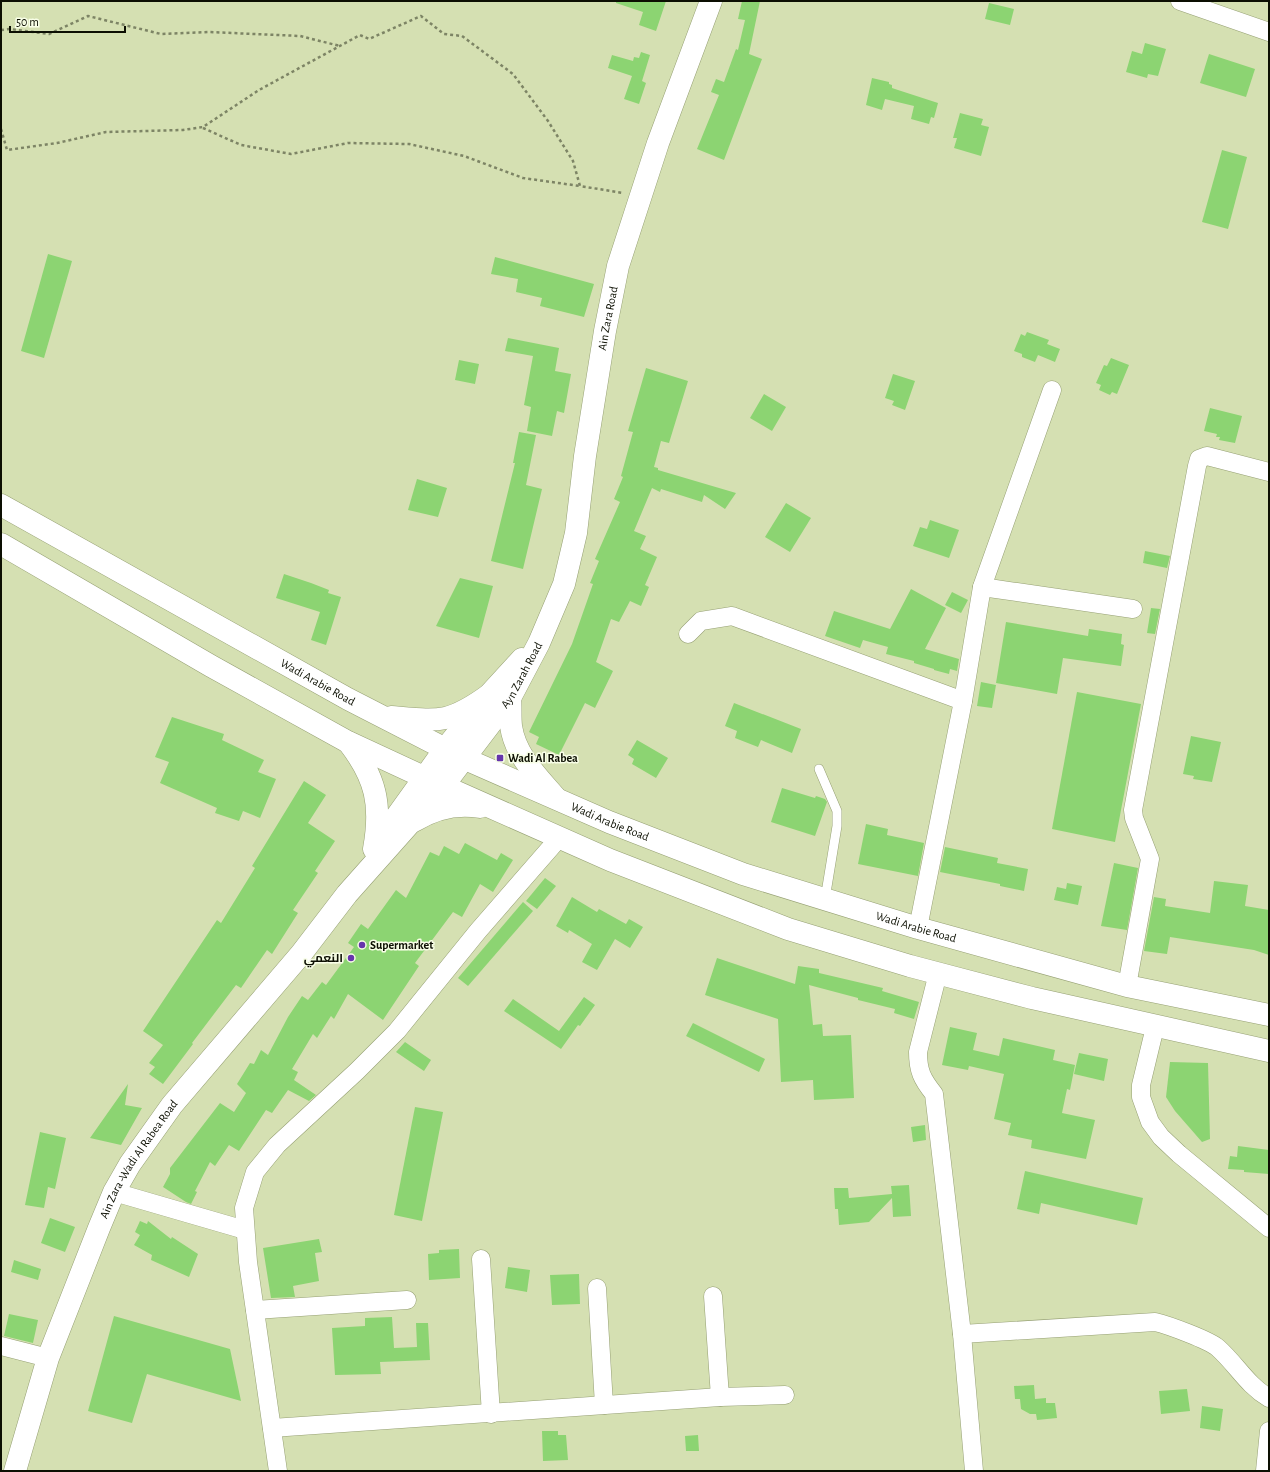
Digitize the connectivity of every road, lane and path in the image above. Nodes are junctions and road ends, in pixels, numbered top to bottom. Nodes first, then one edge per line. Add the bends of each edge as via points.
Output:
1 (711, 1) edge
2 (1180, 1) edge
3 (1, 30) edge
4 (1269, 32) edge
5 (340, 46) junction
6 (203, 127) junction
7 (1, 129) edge
8 (580, 186) junction
9 (642, 196) junction
10 (1052, 390) dead end
11 (1269, 472) edge
12 (1, 505) edge
13 (1, 544) edge
14 (982, 587) junction
15 (1133, 609) dead end
16 (688, 634) dead end
17 (539, 643) junction
18 (489, 695) junction
19 (510, 698) junction
20 (963, 701) junction
21 (381, 717) junction
22 (348, 742) junction
23 (454, 754) junction
24 (819, 770) dead end
25 (434, 782) junction
26 (558, 802) junction
27 (498, 810) junction
28 (414, 820) junction
29 (559, 838) junction
30 (374, 849) junction
31 (347, 894) junction
32 (825, 901) junction
33 (918, 928) junction
34 (938, 973) junction
35 (1127, 986) junction
36 (1269, 1015) edge
37 (1155, 1027) junction
38 (1269, 1051) edge
39 (114, 1192) junction
40 (1269, 1228) edge
41 (245, 1230) junction
42 (481, 1259) dead end
43 (597, 1288) dead end
44 (713, 1296) dead end
45 (407, 1300) dead end
46 (255, 1310) junction
47 (962, 1334) junction
48 (1, 1346) edge
49 (48, 1358) junction
50 (785, 1395) dead end
51 (720, 1397) junction
52 (1269, 1398) edge
53 (604, 1405) junction
54 (491, 1414) junction
55 (272, 1428) junction
56 (1269, 1431) edge
57 (15, 1471) edge
58 (278, 1471) edge
59 (974, 1471) edge
60 (1264, 1471) edge

1 - 9 main road, Ain Zara Road via 658,144
2 - 4 street
3 - 5 path via 48,34 88,16 161,34 208,32 300,36
5 - 6 path via 259,90
5 - 8 path via 360,35 369,39 421,16 444,34 462,36 513,74 573,160
6 - 7 path via 106,132 57,144 7,150
6 - 8 path via 241,145 291,154 348,143 409,144 464,156 523,178
8 - 9 path
9 - 17 main road, Ain Zara Road via 618,266 605,331 585,456 576,533 564,584
10 - 14 street
11 - 35 street via 1206,456 1199,459 1196,466 1133,810 1150,858
12 - 21 main road, Wadi Arabie Road
13 - 22 main road
14 - 15 street
14 - 20 street
16 - 20 street via 701,621 732,616
17 - 18 main road, Ayn Zarah Road via 531,648
17 - 19 main road, Ayn Zarah Road
18 - 21 main road via 467,711 450,718 437,720
18 - 23 main road, Ayn Zarah Road
19 - 23 main road, Ayn Zarah Road
19 - 26 main road via 514,741 521,755
20 - 33 street
21 - 23 main road, Wadi Arabie Road
22 - 25 main road
22 - 30 main road via 362,760 372,781 378,803
23 - 25 main road, Ayn Zarah Road
23 - 26 main road, Wadi Arabie Road
24 - 32 lane via 837,811
25 - 27 main road
25 - 28 main road, Ayn Zarah Road
25 - 30 main road, Ayn Zarah Road
26 - 32 main road, Wadi Arabie Road via 743,874
27 - 28 main road via 465,805 451,806
27 - 29 main road
28 - 31 main road, Ayn Zarah Road
29 - 34 main road via 788,929
29 - 41 street via 478,931 397,1031 276,1144 254,1172 244,1208
30 - 31 main road, Ayn Zarah Road via 353,880
31 - 39 main road, Ain Zara -Wadi Al Rabea Road via 301,954 172,1105 130,1164
32 - 33 main road, Wadi Arabie Road
33 - 35 main road, Wadi Arabie Road
34 - 37 main road
34 - 47 street via 918,1052 918,1062 922,1078 934,1094
35 - 36 main road, Wadi Arabie Road
37 - 38 main road
37 - 40 street via 1140,1085 1141,1097 1150,1122 1179,1154
39 - 41 street
39 - 49 main road, Ain Zara -Wadi Al Rabea Road
41 - 46 street
42 - 54 street
43 - 53 street
44 - 51 street
45 - 46 street
46 - 55 street
47 - 52 street via 1155,1322 1169,1325 1217,1347 1256,1391
47 - 59 street
48 - 49 street
49 - 57 main road, Ain Zara -Wadi Al Rabea Road
50 - 51 street
51 - 53 street
53 - 54 street
54 - 55 street
55 - 58 street
56 - 60 street

